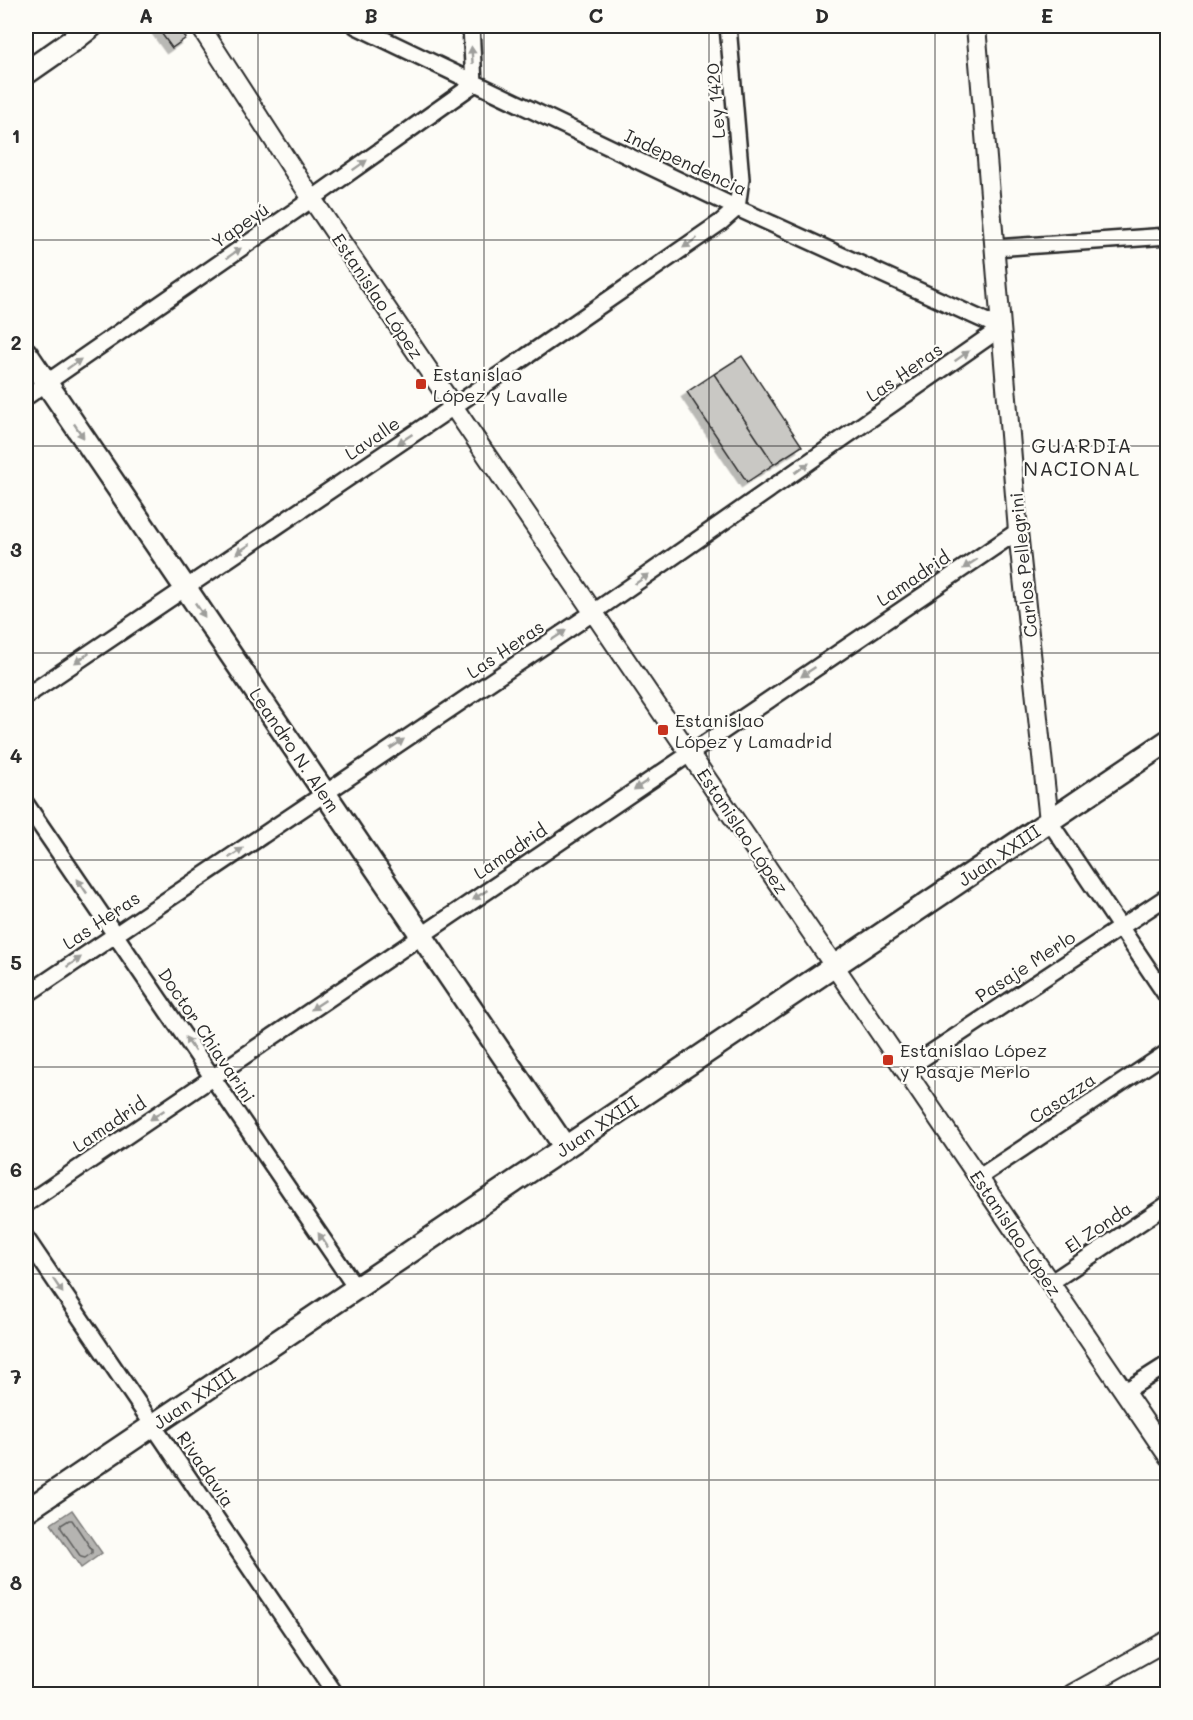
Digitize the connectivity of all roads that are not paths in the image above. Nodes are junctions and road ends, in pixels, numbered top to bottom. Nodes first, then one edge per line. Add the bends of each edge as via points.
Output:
1 (91, 26) edge
2 (200, 26) edge
3 (356, 26) edge
4 (471, 26) edge
5 (728, 26) edge
6 (976, 26) edge
7 (26, 73) edge
8 (474, 84) junction
9 (312, 199) junction
10 (737, 208) junction
11 (1167, 236) edge
12 (994, 248) junction
13 (1001, 328) junction
14 (26, 353) edge
15 (46, 383) junction
16 (26, 397) edge
17 (453, 406) junction
18 (1018, 531) junction
19 (185, 588) junction
20 (594, 612) junction
21 (26, 696) edge
22 (1167, 741) edge
23 (689, 753) junction
24 (324, 793) junction
25 (26, 804) edge
26 (1049, 821) junction
27 (1167, 896) edge
28 (1120, 927) junction
29 (115, 934) junction
30 (421, 935) junction
31 (835, 966) junction
32 (26, 995) edge
33 (1167, 998) edge
34 (1167, 1052) edge
35 (904, 1070) junction
36 (212, 1077) junction
37 (565, 1148) junction
38 (978, 1178) junction
39 (26, 1204) edge
40 (1167, 1204) edge
41 (26, 1238) edge
42 (1050, 1283) junction
43 (356, 1288) junction
44 (1167, 1364) edge
45 (1124, 1392) junction
46 (153, 1425) junction
47 (1167, 1456) edge
48 (26, 1511) edge
49 (1167, 1640) edge
50 (334, 1692) dead end
51 (1072, 1695) edge

1 - 7 main road
2 - 9 street, Estanislao López
3 - 8 street, Independencia
8 -> 4 street
5 - 10 street, Ley 1420 via 741,179
6 - 12 street, Carlos Pellegrini
9 -> 8 street, Yapeyú
8 - 10 street, Independencia
15 -> 9 street, Yapeyú
9 - 17 street, Estanislao López
10 - 13 street, Independencia
10 -> 17 street, Lavalle
11 - 12 street
12 - 13 street, Carlos Pellegrini
13 - 18 street, Carlos Pellegrini
20 -> 13 street, Las Heras
14 - 15 main road, Leandro N. Alem
15 - 16 street, Yapeyú
15 -> 19 main road, Leandro N. Alem
17 -> 19 street, Lavalle
17 - 20 street, Estanislao López
18 -> 23 street, Lamadrid
18 - 26 street, Carlos Pellegrini
19 -> 21 street, Lavalle
19 -> 24 main road, Leandro N. Alem
20 - 23 street, Estanislao López
24 -> 20 street, Las Heras
22 - 26 main road, Juan XXIII
23 -> 30 street, Lamadrid
23 - 31 street, Estanislao López
29 -> 24 street, Las Heras
24 - 30 main road, Leandro N. Alem
29 -> 25 street, Doctor Chiavarini
26 - 28 street, Carlos Pellegrini
26 - 31 main road, Juan XXIII
27 - 28 street, Pasaje Merlo
28 - 33 street, Carlos Pellegrini
28 - 35 street, Pasaje Merlo
32 -> 29 street, Las Heras
36 -> 29 street, Doctor Chiavarini
30 -> 36 street, Lamadrid
30 - 37 main road, Leandro N. Alem
31 - 35 street, Estanislao López
31 - 37 main road, Juan XXIII
34 - 38 street, Casazza
35 - 38 street, Estanislao López
36 -> 39 street, Lamadrid
43 -> 36 street, Doctor Chiavarini
37 - 43 main road, Juan XXIII
38 - 42 street, Estanislao López
40 - 42 street, El Zonda
41 -> 46 street, Rivadavia
42 - 45 street, Estanislao López
43 - 46 main road, Juan XXIII
44 - 45 street
45 - 47 street, Estanislao López
46 - 48 main road, Juan XXIII
46 - 50 street, Rivadavia
49 - 51 street

